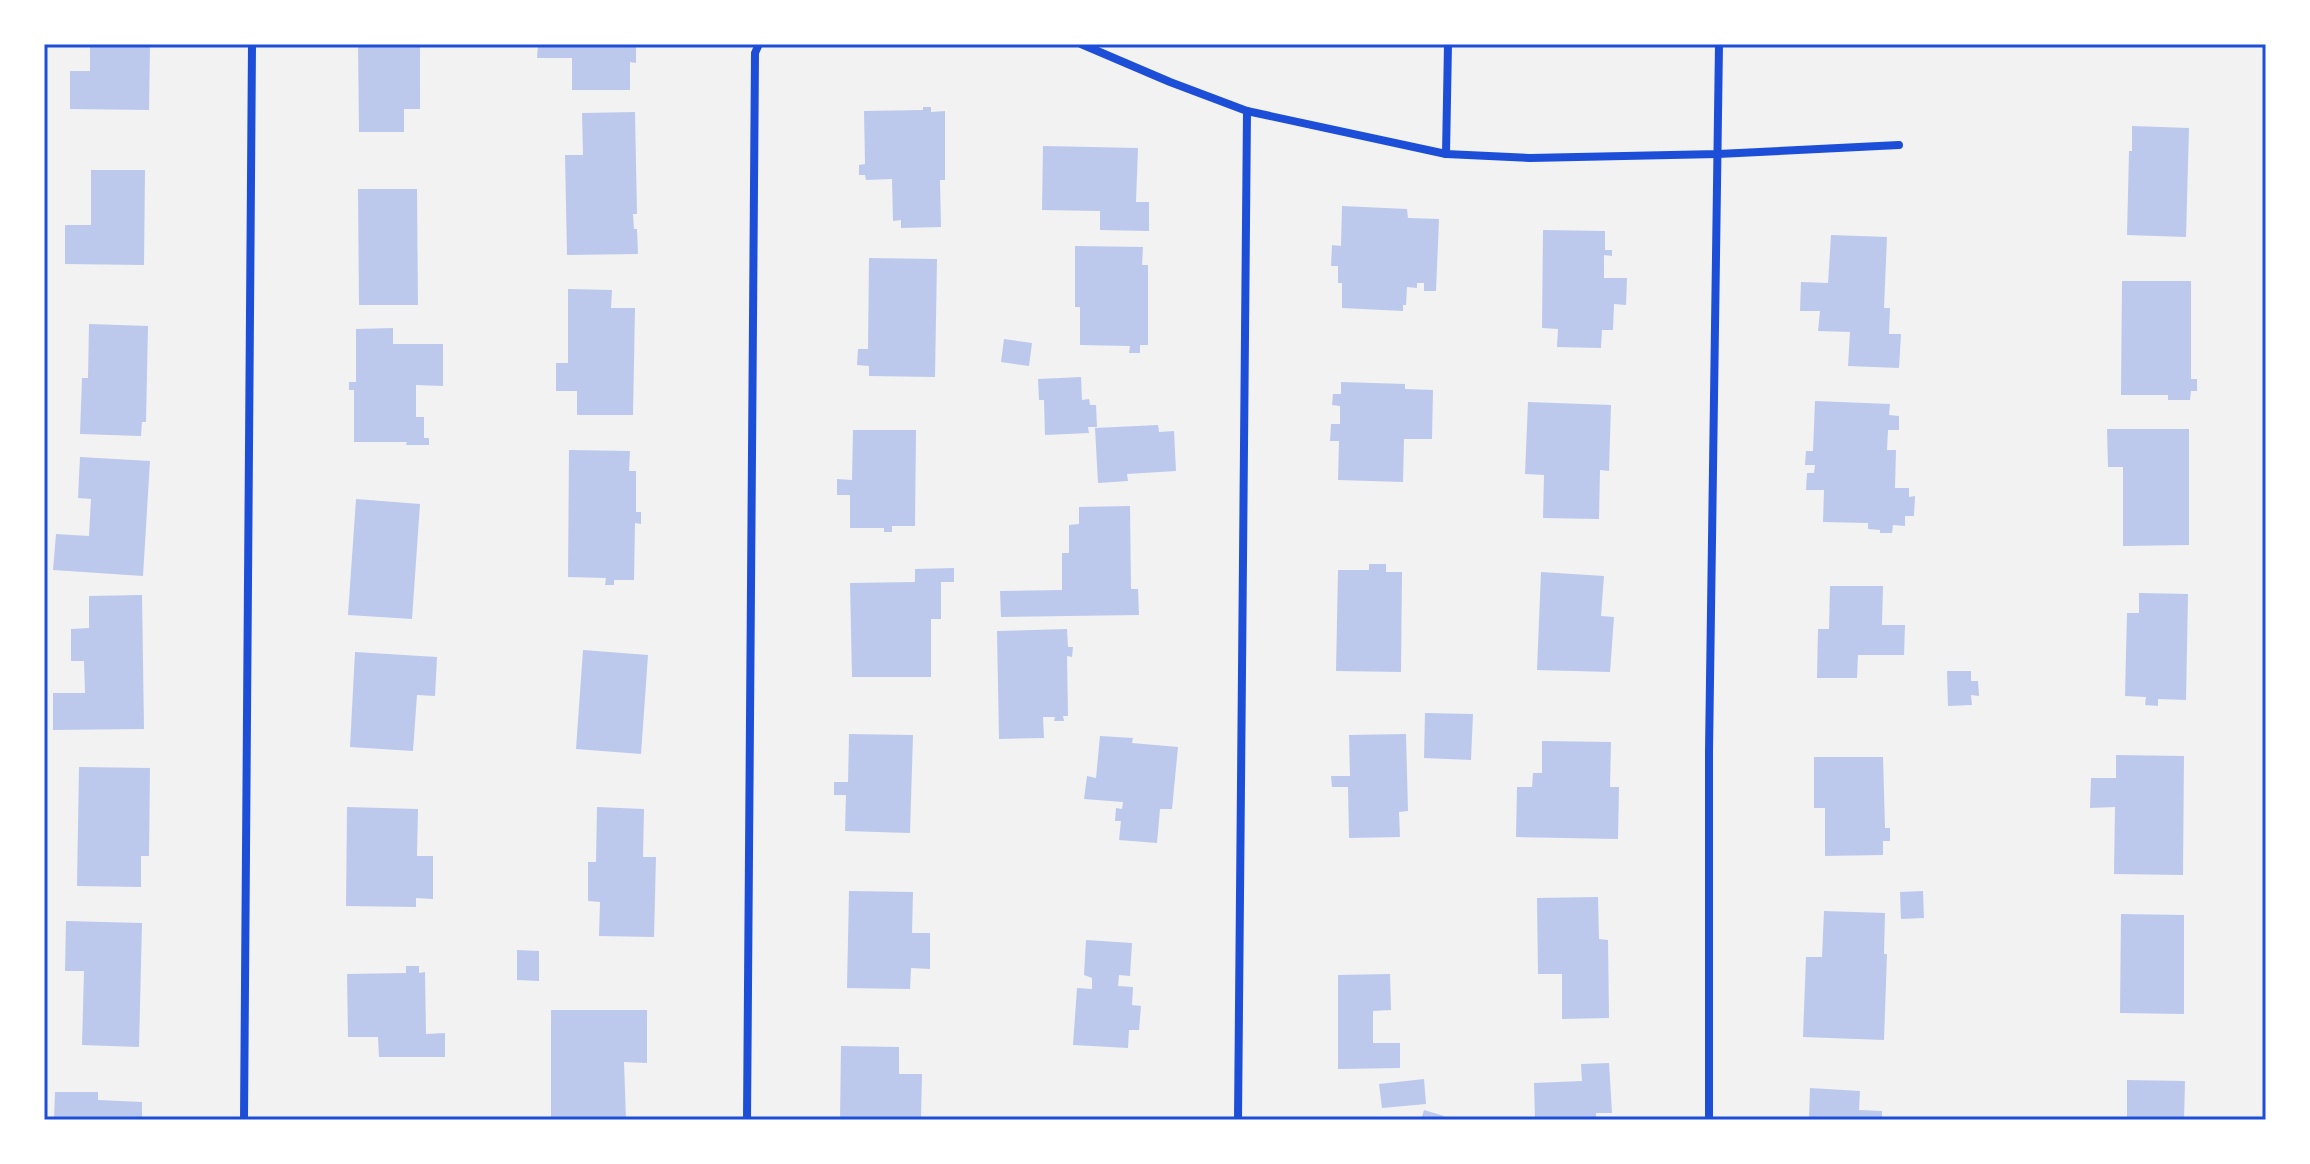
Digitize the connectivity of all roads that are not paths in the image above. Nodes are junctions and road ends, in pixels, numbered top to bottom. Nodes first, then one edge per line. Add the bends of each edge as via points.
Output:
1 (252, 44) edge
2 (759, 44) edge
3 (1081, 44) edge
4 (1448, 44) edge
5 (1719, 44) edge
6 (1247, 111) junction
7 (1899, 145) dead end
8 (1446, 154) junction
9 (1718, 154) junction
10 (244, 1120) edge
11 (747, 1120) edge
12 (1238, 1120) edge
13 (1709, 1120) edge

1 - 10 street
2 - 11 street
3 - 6 street
4 - 8 street
5 - 9 street
6 - 8 street
6 - 12 street
7 - 9 street
8 - 9 street
9 - 13 street

